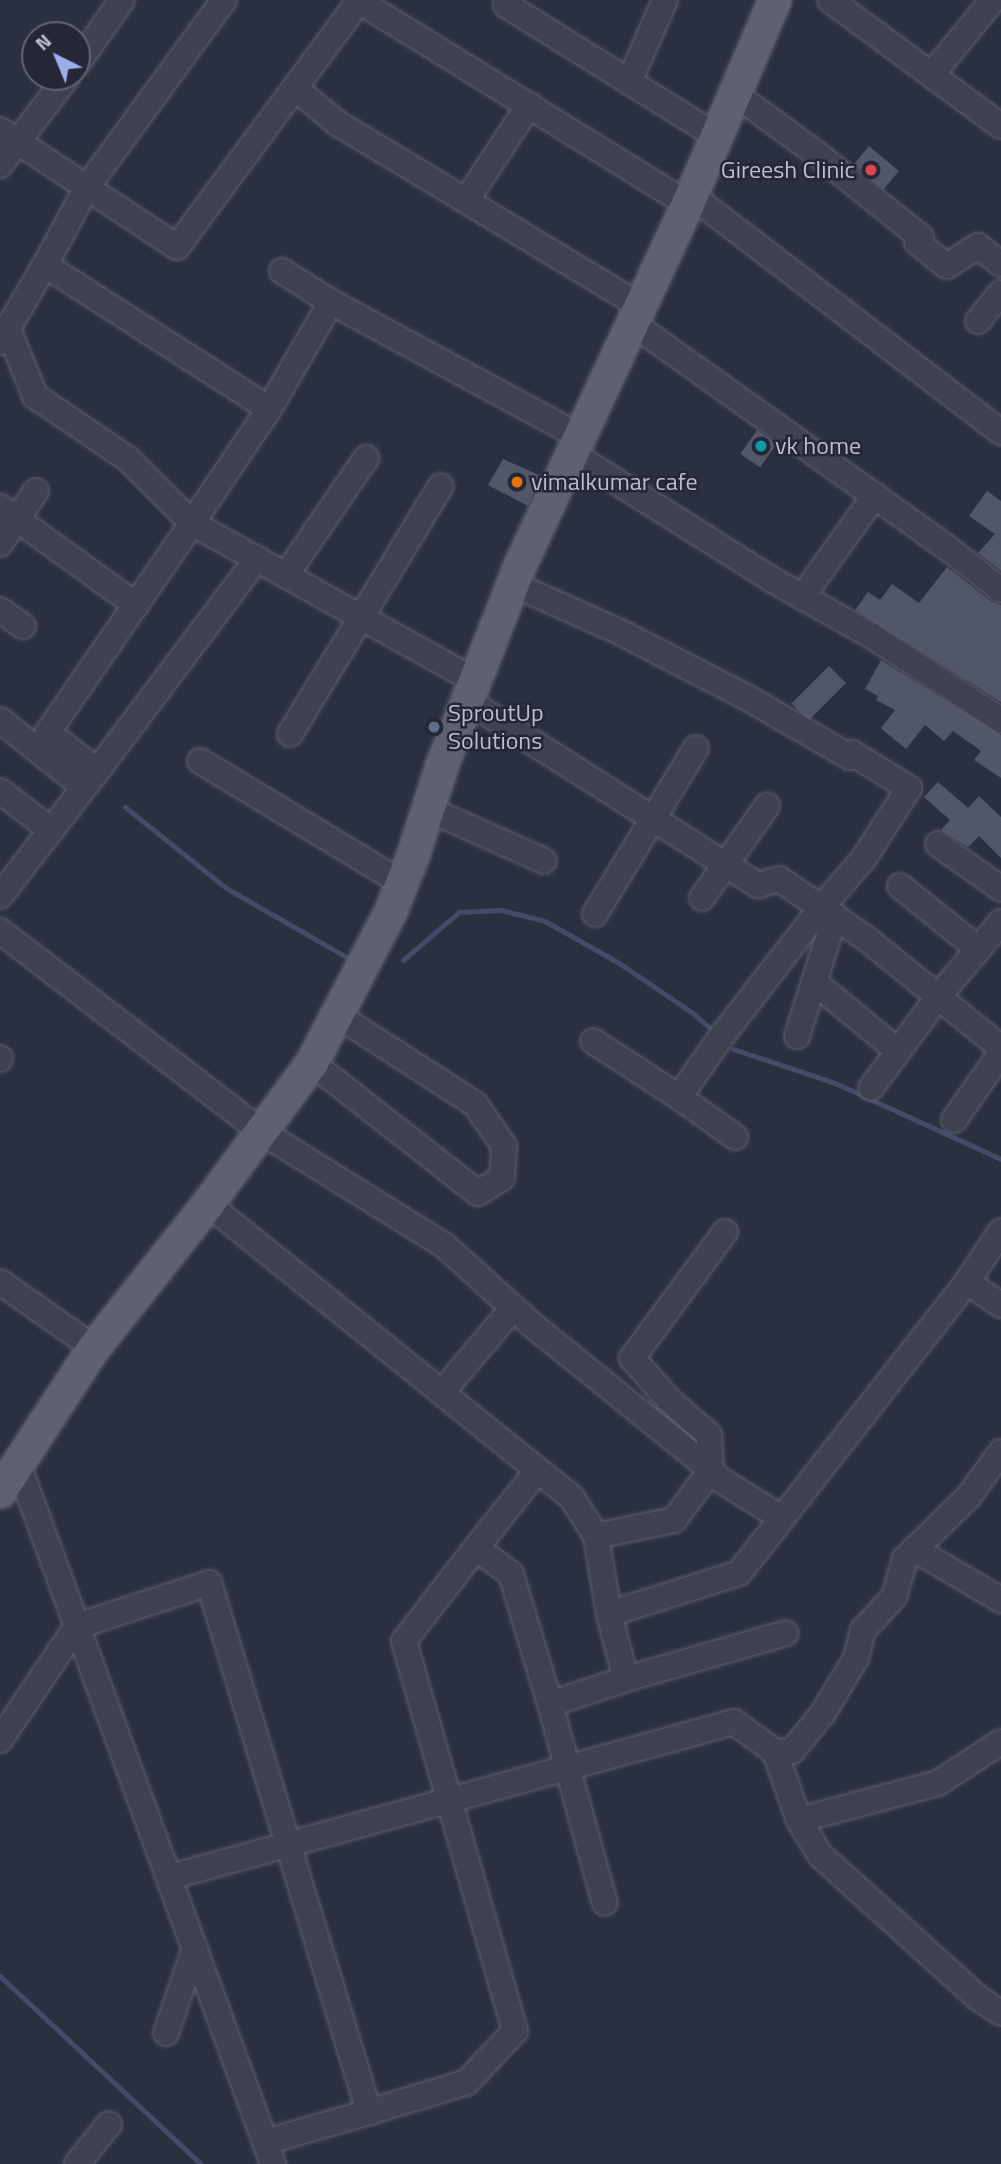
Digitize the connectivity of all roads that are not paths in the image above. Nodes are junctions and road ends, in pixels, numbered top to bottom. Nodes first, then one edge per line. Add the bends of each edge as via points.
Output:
1 (122, 0) edge
2 (224, 0) edge
3 (359, 0) edge
4 (665, 0) edge
5 (775, 0) edge
6 (830, 0) edge
7 (993, 0) edge
8 (505, 2) edge
9 (91, 44) edge
10 (933, 73) junction
11 (629, 82) junction
12 (295, 88) junction
13 (53, 91) edge
14 (735, 94) junction
15 (529, 105) junction
16 (1001, 126) edge
17 (9, 136) edge
18 (718, 137) junction
19 (0, 165) edge
20 (87, 187) junction
21 (690, 200) junction
22 (466, 201) junction
23 (1001, 264) edge
24 (45, 265) junction
25 (282, 271) dead end
26 (1001, 293) edge
27 (331, 302) junction
28 (636, 315) junction
29 (978, 321) dead end
30 (4, 335) edge
31 (269, 409) junction
32 (1001, 432) edge
33 (575, 445) junction
34 (366, 458) dead end
35 (441, 486) dead end
36 (36, 491) dead end
37 (875, 495) junction
38 (9, 514) edge
39 (192, 523) junction
40 (0, 544) edge
41 (257, 559) junction
42 (286, 575) junction
43 (513, 584) junction
44 (1001, 590) edge
45 (803, 597) junction
46 (136, 605) junction
47 (362, 617) junction
48 (470, 690) junction
49 (0, 720) edge
50 (1001, 720) edge
51 (290, 734) dead end
52 (696, 748) dead end
53 (200, 761) dead end
54 (90, 779) junction
55 (0, 792) edge
56 (767, 806) dead end
57 (428, 809) junction
58 (653, 818) junction
59 (51, 830) junction
60 (938, 844) dead end
61 (544, 860) dead end
62 (726, 864) junction
63 (402, 883) junction
64 (900, 886) dead end
65 (1001, 889) edge
66 (0, 896) edge
67 (702, 898) dead end
68 (828, 912) junction
69 (596, 914) dead end
70 (1001, 922) edge
71 (0, 931) edge
72 (978, 949) junction
73 (814, 982) junction
74 (938, 998) junction
75 (337, 1015) junction
76 (797, 1036) dead end
77 (593, 1041) dead end
78 (898, 1051) junction
79 (998, 1060) edge
80 (312, 1063) junction
81 (872, 1088) dead end
82 (679, 1097) junction
83 (954, 1120) dead end
84 (261, 1132) junction
85 (735, 1138) dead end
86 (208, 1204) junction
87 (1001, 1231) edge
88 (725, 1232) dead end
89 (0, 1282) edge
90 (967, 1282) junction
91 (1001, 1305) edge
92 (513, 1308) junction
93 (94, 1349) junction
94 (442, 1392) junction
95 (1001, 1452) edge
96 (18, 1464) junction
97 (538, 1470) junction
98 (711, 1470) junction
99 (0, 1492) edge
100 (782, 1518) junction
101 (596, 1536) junction
102 (476, 1548) junction
103 (914, 1549) junction
104 (1001, 1600) edge
105 (609, 1614) junction
106 (78, 1626) junction
107 (786, 1633) dead end
108 (625, 1679) junction
109 (550, 1704) junction
110 (0, 1740) edge
111 (1001, 1742) edge
112 (775, 1752) junction
113 (567, 1767) junction
114 (450, 1799) junction
115 (799, 1820) junction
116 (289, 1844) junction
117 (170, 1877) junction
118 (605, 1903) dead end
119 (195, 1948) junction
120 (1001, 2014) edge
121 (166, 2033) dead end
122 (369, 2112) junction
123 (109, 2124) dead end
124 (269, 2153) edge
125 (77, 2164) edge

1 - 9 street
2 - 20 street
3 - 12 street
3 - 15 street
4 - 11 street
5 - 14 main road
6 - 10 street
7 - 10 street
8 - 11 street
10 - 16 street
11 - 18 street
12 - 20 street via 177,247
12 - 22 street via 337,123
13 - 17 street
14 - 18 main road
14 - 23 street via 921,237 917,242 947,266 978,246
15 - 21 street
15 - 22 street
17 - 19 street
17 - 20 street
18 - 21 main road
20 - 24 street
21 - 28 main road
21 - 32 street
22 - 28 street
24 - 30 street
24 - 31 street
25 - 27 street
26 - 29 street
27 - 31 street
27 - 33 street
28 - 33 main road
28 - 37 street
30 - 39 street via 35,396 128,458
31 - 39 street
33 - 43 main road
33 - 45 street
34 - 42 street
35 - 47 street
36 - 38 street
37 - 44 street
37 - 45 street
38 - 40 street
38 - 46 street
39 - 41 street
39 - 46 street
41 - 42 street
41 - 54 street
42 - 47 street
43 - 48 main road
43 - 68 street via 746,696 909,788
45 - 50 street
46 - 54 street via 48,732
47 - 48 street
47 - 51 street
48 - 57 main road
48 - 58 street
49 - 54 street
52 - 58 street
53 - 63 street
54 - 59 street
55 - 59 street
56 - 62 street
57 - 61 street
57 - 63 main road
58 - 62 street
58 - 69 street
59 - 66 street
60 - 65 street
62 - 67 street
62 - 68 street via 758,885 779,878
63 - 75 main road
64 - 72 street
68 - 73 street
68 - 74 street
68 - 82 street via 721,1037
70 - 72 street
71 - 84 street
72 - 74 street
73 - 76 street
73 - 78 street
74 - 78 street
74 - 79 street
75 - 80 main road
75 - 80 street via 475,1104 504,1146 502,1178 478,1193
77 - 82 street
78 - 81 street
79 - 83 street
80 - 84 main road
82 - 85 street
84 - 86 main road
84 - 92 street via 444,1246
86 - 93 main road
86 - 94 street
87 - 90 street
88 - 98 street via 632,1358 668,1399 709,1435
89 - 93 street
90 - 91 street
90 - 100 street
92 - 94 street
92 - 98 street
93 - 96 main road
94 - 97 street
95 - 103 street via 969,1496
96 - 99 main road
96 - 106 street
97 - 101 street via 572,1498
97 - 102 street
98 - 100 street
98 - 101 street via 674,1520
100 - 105 street via 739,1573
101 - 105 street
102 - 109 street via 512,1574
102 - 114 street via 404,1641
103 - 104 street
103 - 112 street via 905,1559 894,1597 863,1630 856,1658 823,1713 792,1751
105 - 108 street
106 - 110 street
106 - 116 street via 209,1583
106 - 117 street
107 - 108 street
108 - 109 street
109 - 113 street
111 - 115 street via 938,1783
112 - 113 street via 734,1722
112 - 115 street
113 - 114 street
113 - 118 street
114 - 116 street
114 - 122 street via 515,2031 467,2082
115 - 120 street via 820,1856
116 - 117 street
116 - 122 street
117 - 119 street
119 - 121 street
119 - 124 street
122 - 124 street
123 - 125 street

